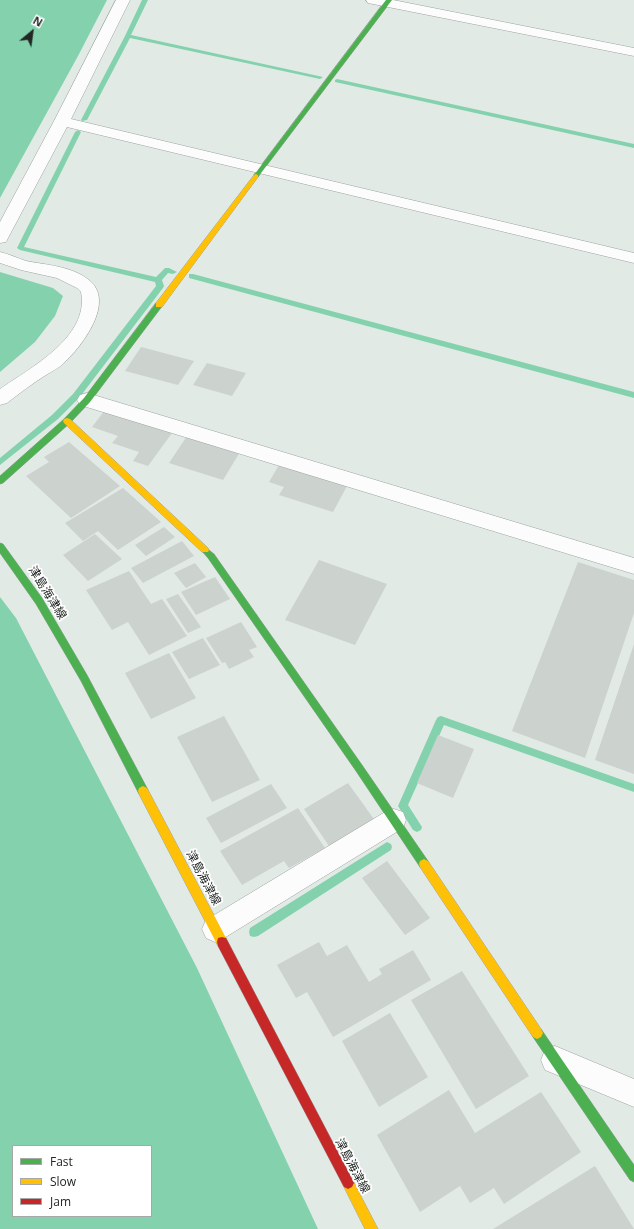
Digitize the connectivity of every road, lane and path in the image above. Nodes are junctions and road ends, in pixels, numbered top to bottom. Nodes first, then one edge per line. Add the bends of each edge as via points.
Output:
1 (123, 0) edge
2 (383, 1) edge
3 (634, 52) edge
4 (62, 122) junction
5 (262, 168) junction
6 (0, 238) edge
7 (0, 257) edge
8 (634, 258) edge
9 (0, 398) edge
10 (87, 400) junction
11 (67, 421) junction
12 (0, 481) edge
13 (0, 546) edge
14 (634, 566) edge
15 (394, 820) junction
16 (215, 929) junction
17 (556, 1060) junction
18 (634, 1092) edge
19 (634, 1176) edge
20 (372, 1229) edge

1 - 4 street
2 - 3 street
2 - 5 street
4 - 5 street
4 - 6 street
5 - 8 street
5 - 10 street
7 - 9 street via 16,264 73,278 85,285 92,295 92,306 85,323 61,356
10 - 11 street
10 - 14 street
11 - 12 street
11 - 15 street via 211,556
13 - 16 street, 津島海津線 via 39,601 84,678
15 - 16 street
15 - 17 street
16 - 20 street, 津島海津線
17 - 18 street
17 - 19 street

